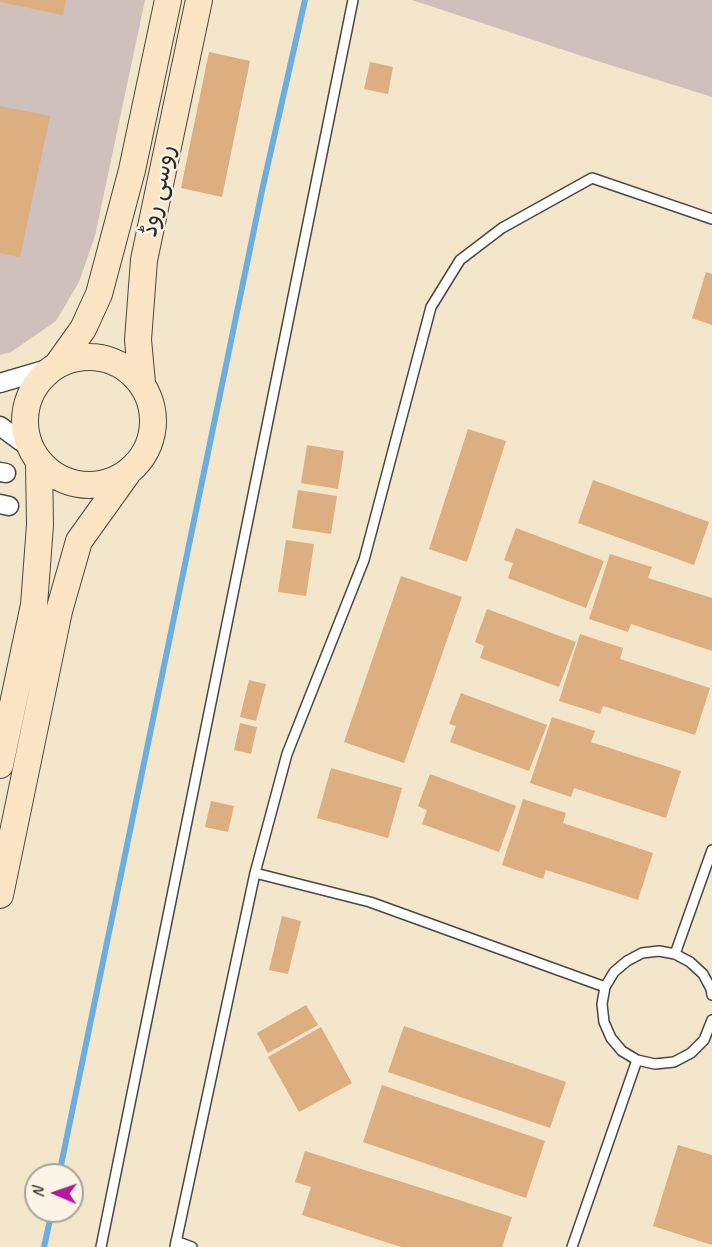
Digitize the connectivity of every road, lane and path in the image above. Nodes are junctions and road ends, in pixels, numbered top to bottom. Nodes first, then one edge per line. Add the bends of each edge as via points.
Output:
1 (168, 0) edge
2 (199, 0) edge
3 (353, 0) edge
4 (712, 219) edge
5 (55, 366) junction
6 (0, 383) edge
7 (142, 383) junction
8 (0, 426) edge
9 (34, 456) junction
10 (127, 474) junction
11 (0, 765) edge
12 (712, 850) edge
13 (255, 873) junction
14 (0, 895) edge
15 (675, 954) junction
16 (605, 987) junction
17 (712, 995) edge
18 (712, 1022) edge
19 (637, 1060) junction
20 (175, 1244) edge
21 (101, 1247) edge
22 (192, 1247) edge
23 (572, 1247) edge

1 - 5 main road, روسی روڈ via 132,170 99,294 83,329
2 - 7 main road, روسی روڈ via 144,260 138,340
3 - 21 lane
4 - 13 lane via 592,178 502,228 460,260 431,307 364,560 287,754
5 - 6 street
5 - 7 main road via 80,356 104,358 125,367
5 - 9 main road via 36,384 26,404 24,427
7 - 10 main road via 152,407 153,432 144,455
8 - 9 street
9 - 10 main road via 57,478 81,486 105,484
9 - 11 main road via 40,525 34,605
10 - 14 main road via 79,541 59,611
12 - 15 lane
13 - 16 lane via 370,902
13 - 20 lane
15 - 16 lane via 642,953 614,972
15 - 17 lane via 703,974
16 - 19 lane via 602,1004 610,1038
18 - 19 lane via 704,1040 682,1058 656,1064
19 - 23 lane
20 - 22 lane

